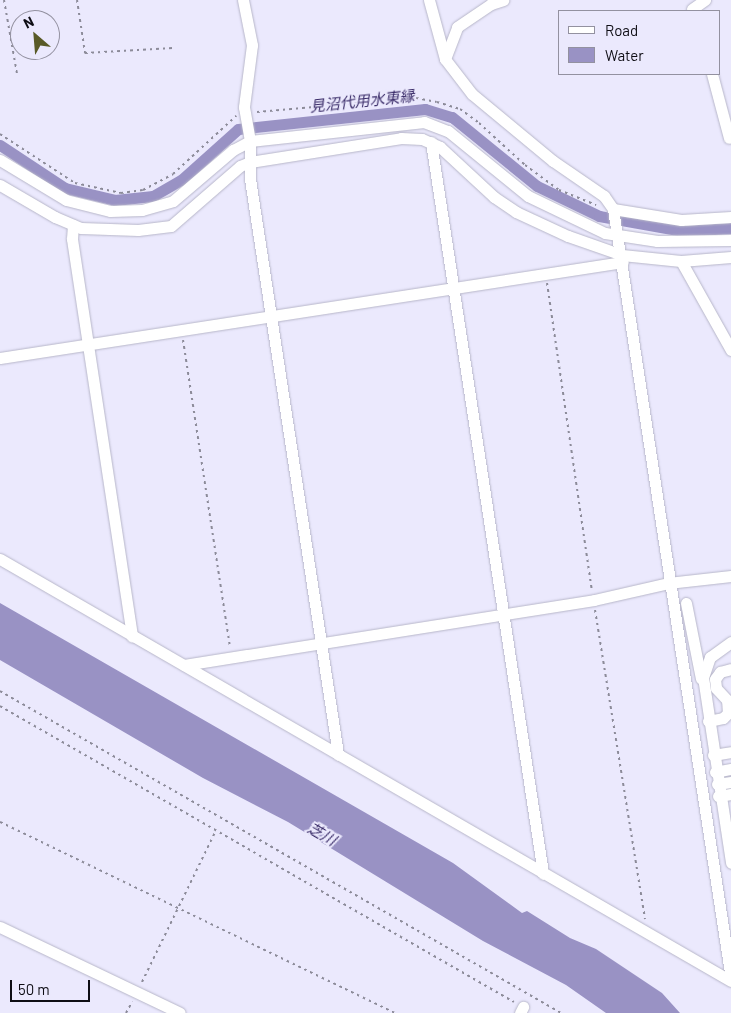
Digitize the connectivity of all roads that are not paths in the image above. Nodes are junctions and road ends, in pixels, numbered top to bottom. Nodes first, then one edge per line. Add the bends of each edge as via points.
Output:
1 (243, 0) edge
2 (429, 0) edge
3 (504, 0) edge
4 (705, 0) edge
5 (691, 7) edge
6 (445, 59) junction
7 (712, 75) edge
8 (729, 138) dead end
9 (250, 139) junction
10 (431, 142) junction
11 (0, 160) edge
12 (250, 162) junction
13 (0, 185) edge
14 (613, 211) junction
15 (731, 218) edge
16 (74, 225) junction
17 (616, 234) junction
18 (731, 240) edge
19 (731, 257) edge
20 (622, 258) junction
21 (681, 261) junction
22 (453, 288) junction
23 (272, 316) junction
24 (89, 345) junction
25 (731, 350) edge
26 (0, 358) edge
27 (0, 559) edge
28 (731, 576) edge
29 (668, 583) junction
30 (686, 603) dead end
31 (502, 614) junction
32 (132, 636) junction
33 (322, 641) junction
34 (731, 645) edge
35 (184, 665) junction
36 (731, 669) edge
37 (703, 686) junction
38 (708, 721) junction
39 (731, 752) edge
40 (338, 754) junction
41 (713, 755) junction
42 (731, 769) edge
43 (715, 772) junction
44 (731, 782) edge
45 (718, 790) junction
46 (731, 794) edge
47 (726, 808) edge
48 (728, 830) edge
49 (730, 858) edge
50 (543, 873) junction
51 (0, 927) edge
52 (731, 980) edge
53 (180, 1013) edge

1 - 9 street via 252,45 240,118
2 - 6 street
3 - 6 street via 491,4 457,27
4 - 5 street
6 - 14 street via 472,94 553,161 604,196
7 - 8 street
9 - 11 street via 172,201 142,210 110,211 66,200
9 - 12 street
9 - 17 street via 424,122 448,131 528,196 584,225
10 - 12 street via 401,138
10 - 20 street via 516,212
10 - 22 street
12 - 16 street via 240,166 171,226 138,230
12 - 23 street
13 - 16 street
14 - 15 street via 681,220
14 - 17 street
16 - 24 street via 72,239
17 - 18 street via 688,243
17 - 20 street
19 - 21 street
20 - 21 street
20 - 22 street
20 - 29 street
21 - 25 street
22 - 23 street
22 - 31 street
23 - 24 street
23 - 33 street
24 - 26 street
24 - 32 street
27 - 32 street
28 - 29 street
29 - 31 street via 594,600
29 - 52 street
30 - 37 street
31 - 33 street
31 - 50 street
32 - 35 street
33 - 35 street
33 - 40 street
34 - 37 street via 710,657
35 - 40 street
36 - 38 street via 720,672 715,679 716,688 728,700 728,713 723,718
37 - 38 street
38 - 41 street
39 - 41 street
40 - 50 street
41 - 43 street
42 - 43 street
43 - 45 street
44 - 45 street
45 - 46 street
45 - 47 street
47 - 48 street
48 - 49 street
50 - 52 street
51 - 53 street

